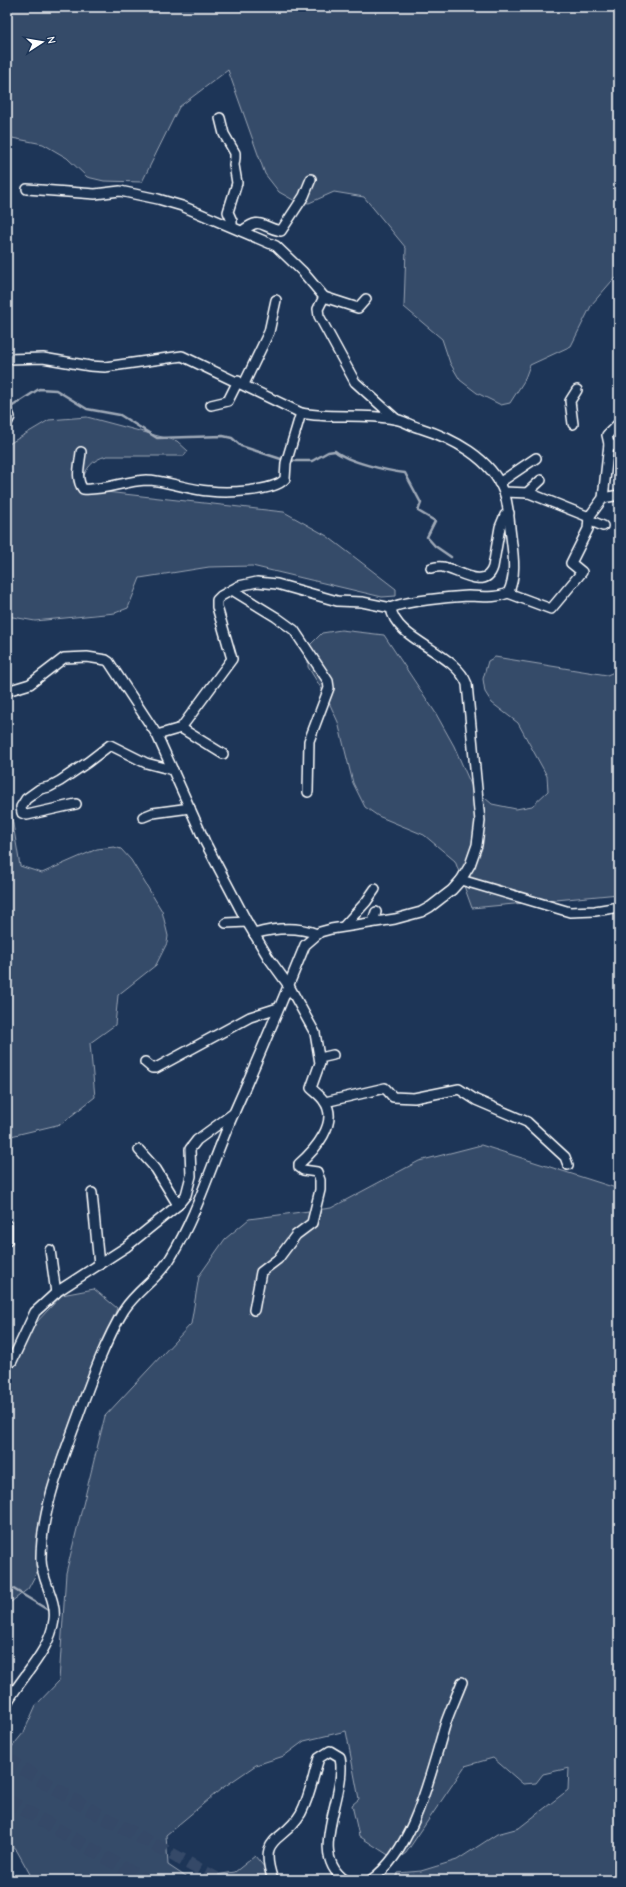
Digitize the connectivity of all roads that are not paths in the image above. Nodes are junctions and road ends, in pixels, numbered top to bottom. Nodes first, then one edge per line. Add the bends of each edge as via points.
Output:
1 (220, 118) dead end
2 (311, 180) dead end
3 (27, 189) dead end
4 (232, 226) junction
5 (242, 231) junction
6 (324, 297) junction
7 (366, 299) dead end
8 (276, 300) dead end
9 (7, 359) edge
10 (241, 383) junction
11 (577, 390) dead end
12 (211, 405) dead end
13 (8, 411) edge
14 (301, 413) junction
15 (396, 419) junction
16 (7, 423) edge
17 (619, 423) edge
18 (573, 424) dead end
19 (609, 444) junction
20 (619, 447) edge
21 (81, 452) dead end
22 (536, 458) dead end
23 (541, 480) dead end
24 (502, 488) junction
25 (526, 493) junction
26 (619, 495) edge
27 (603, 498) junction
28 (509, 514) junction
29 (589, 518) junction
30 (603, 526) dead end
31 (431, 568) dead end
32 (232, 590) junction
33 (508, 593) junction
34 (390, 608) junction
35 (7, 691) edge
36 (181, 728) junction
37 (157, 735) junction
38 (223, 754) dead end
39 (173, 770) junction
40 (308, 792) dead end
41 (76, 804) dead end
42 (190, 808) junction
43 (143, 817) dead end
44 (461, 880) junction
45 (369, 893) dead end
46 (619, 907) edge
47 (376, 912) dead end
48 (247, 922) junction
49 (373, 922) junction
50 (226, 923) dead end
51 (346, 926) junction
52 (254, 934) junction
53 (317, 934) junction
54 (288, 986) junction
55 (278, 1008) junction
56 (333, 1055) dead end
57 (320, 1058) junction
58 (145, 1062) dead end
59 (325, 1102) junction
60 (234, 1114) junction
61 (138, 1150) dead end
62 (568, 1165) dead end
63 (92, 1193) dead end
64 (178, 1204) junction
65 (7, 1225) edge
66 (7, 1241) edge
67 (50, 1250) dead end
68 (100, 1265) junction
69 (56, 1293) junction
70 (254, 1310) dead end
71 (7, 1364) edge
72 (462, 1682) dead end
73 (7, 1703) edge
74 (273, 1880) edge
75 (345, 1880) edge
76 (371, 1880) edge

1 - 4 street via 224,134 235,153 237,183 228,212
2 - 5 street via 304,196 281,231 259,223 253,223
3 - 4 street via 96,194 120,191 182,206
4 - 5 street
5 - 6 street via 276,246 302,270
6 - 7 street via 358,308
6 - 15 street via 318,309 319,316 355,382
8 - 10 street via 269,332
9 - 10 street via 43,358 105,367 182,356
10 - 12 street via 228,401
10 - 14 street
11 - 18 street via 570,401
13 - 16 street via 10,417
14 - 15 street via 316,416 350,414
14 - 21 street via 287,459 286,476 282,483 253,490 209,492 148,480 82,489 78,482
15 - 24 street via 461,445 479,458
17 - 19 street via 607,435
19 - 20 street
19 - 27 street
22 - 24 street
23 - 25 street
24 - 25 street
24 - 28 street
25 - 29 street
26 - 27 street
27 - 29 street
28 - 31 street via 505,515 500,527 494,567 488,576 474,578 442,566
28 - 33 street via 513,578
29 - 30 street
29 - 33 street via 588,529 571,562 582,572 551,610
32 - 34 street via 257,582 277,584 337,601 362,602
32 - 36 street via 217,600 219,616 232,659
32 - 40 street via 294,630 328,681 329,688 309,741
33 - 34 street via 493,598 468,596 402,603
34 - 44 street via 398,624 464,676 480,821 475,852
35 - 37 street via 30,684 64,658 106,660
36 - 37 street
36 - 38 street
37 - 39 street
39 - 41 street via 146,763 110,745 60,781 40,789 26,799 21,807 22,813 27,814
39 - 42 street
42 - 43 street via 153,813
42 - 48 street
44 - 46 street via 570,912
44 - 49 street via 442,899 425,910 408,916
45 - 51 street
47 - 49 street
48 - 50 street
48 - 52 street
49 - 51 street
51 - 53 street
52 - 53 street via 280,928 305,930
52 - 54 street
53 - 54 street via 305,945
54 - 55 street
54 - 57 street via 315,1033
55 - 58 street via 250,1017 156,1068
55 - 60 street
56 - 57 street
57 - 59 street via 311,1088
59 - 62 street via 385,1088 393,1097 414,1098 458,1089 476,1100 527,1122 565,1157
59 - 70 street via 329,1118 326,1129 316,1147 300,1164 300,1169 317,1172 320,1175 320,1190 312,1223 296,1235 278,1259 261,1272
60 - 64 street via 197,1140 190,1149 191,1176 186,1195
60 - 73 street via 196,1208 171,1257 158,1276 125,1309 85,1399 65,1451 44,1524 41,1560 44,1578 54,1605 54,1620 47,1643
61 - 64 street via 156,1170
63 - 68 street
64 - 68 street
65 - 66 street
67 - 69 street
68 - 69 street
69 - 71 street via 35,1312 12,1360
72 - 76 street via 428,1781 399,1851 383,1871
74 - 75 street via 268,1852 271,1845 300,1815 319,1758 330,1752 340,1757 341,1770 328,1856 338,1875

